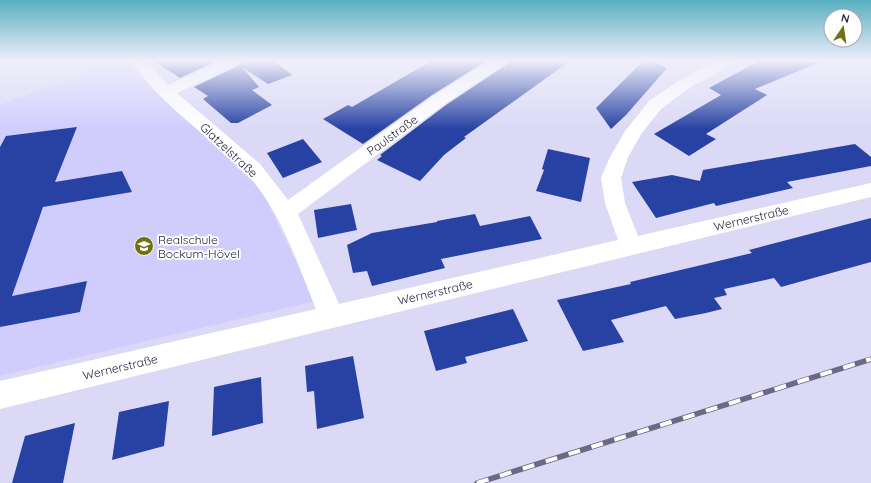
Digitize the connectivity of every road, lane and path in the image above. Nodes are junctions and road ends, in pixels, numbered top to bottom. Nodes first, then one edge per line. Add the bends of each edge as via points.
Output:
1 (158, 84) edge
2 (185, 84) edge
3 (465, 84) edge
4 (686, 84) edge
5 (166, 92) junction
6 (871, 190) edge
7 (286, 212) junction
8 (631, 245) junction
9 (332, 317) junction
10 (0, 395) edge

1 - 5 street, Glatzelstraße
2 - 5 street
3 - 7 street, Paulstraße
4 - 8 street via 655,105 634,131 611,178 615,203
5 - 7 street, Glatzelstraße via 253,169
6 - 8 street, Wernerstraße
7 - 9 street, Glatzelstraße
8 - 9 street, Wernerstraße
9 - 10 street, Wernerstraße

